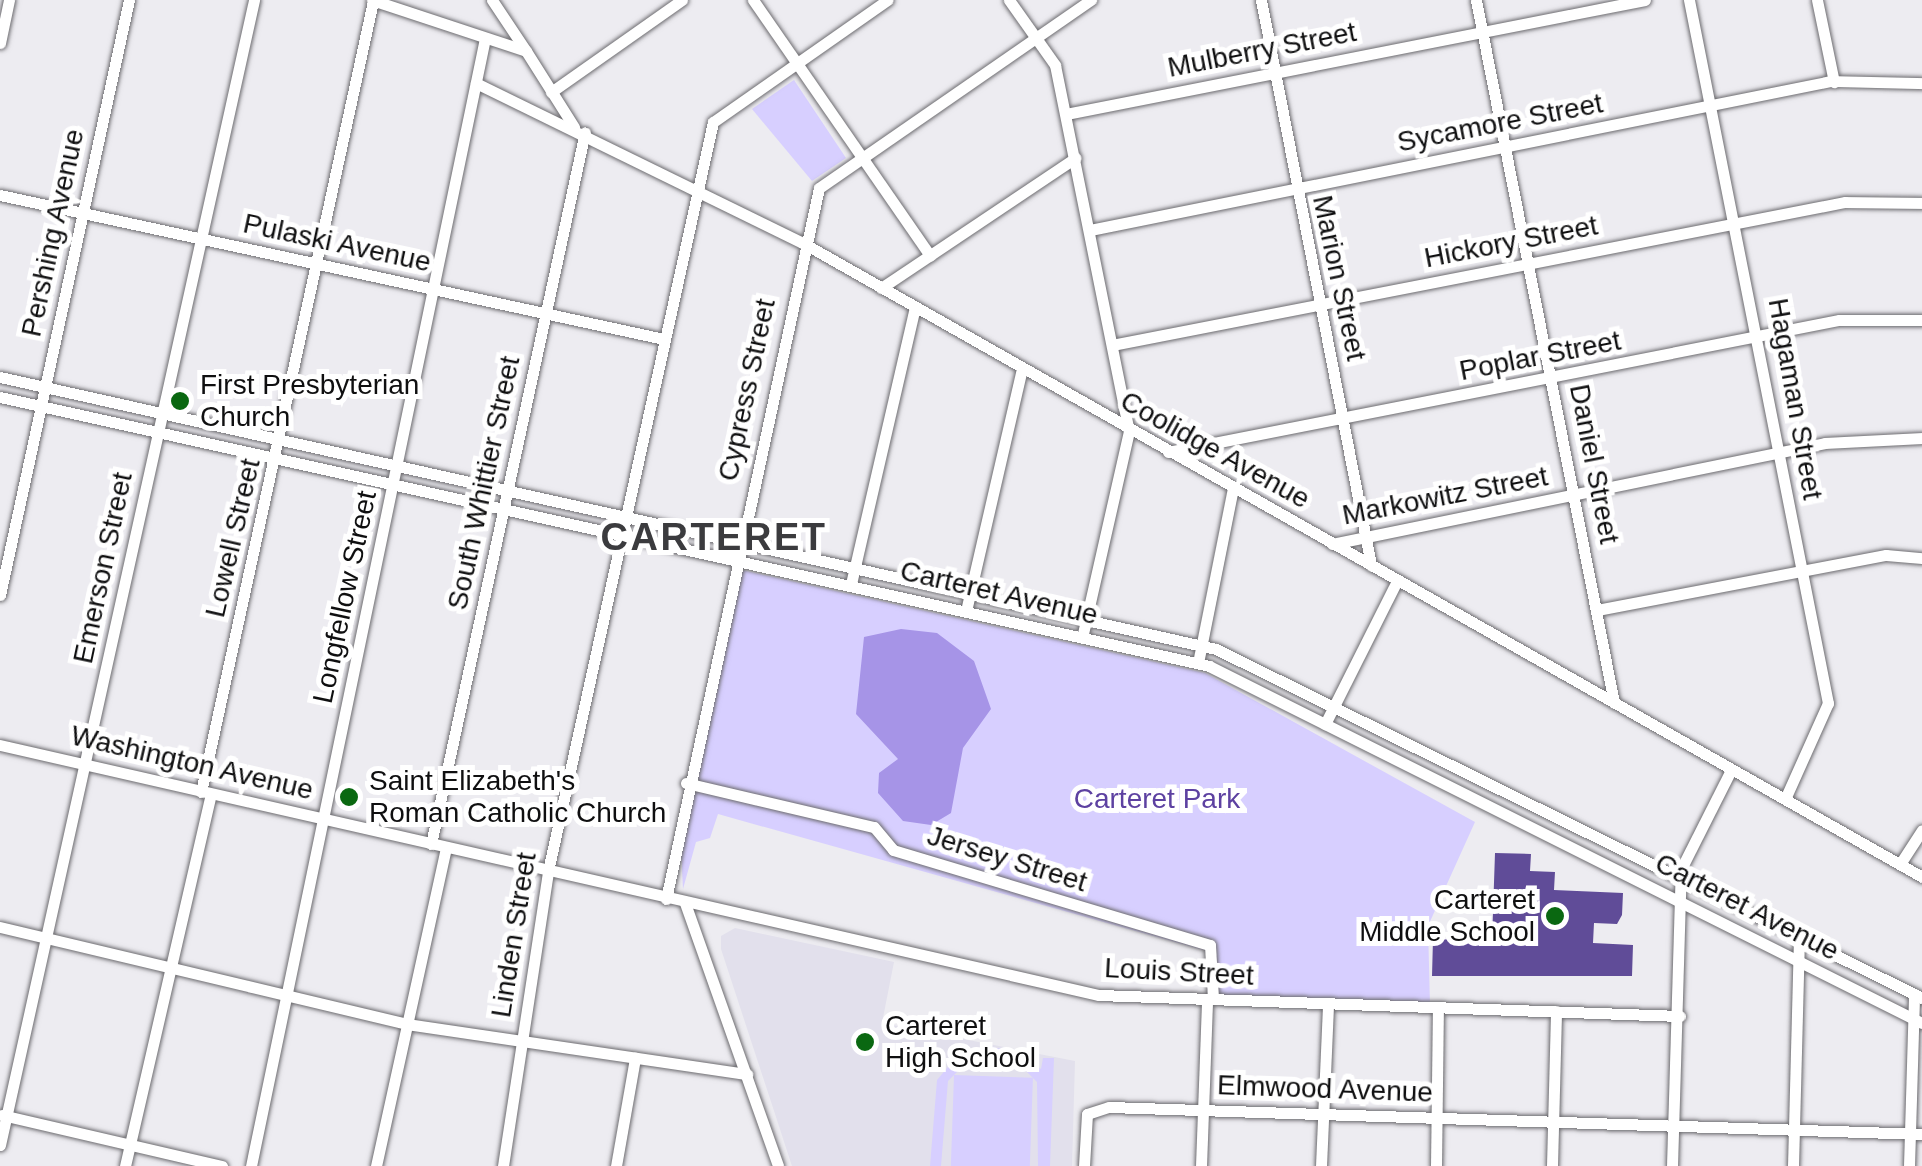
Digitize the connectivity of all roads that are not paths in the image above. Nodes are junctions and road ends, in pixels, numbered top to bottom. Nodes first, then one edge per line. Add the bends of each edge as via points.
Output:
1 (10, 0) edge
2 (129, 0) edge
3 (254, 0) edge
4 (373, 0) edge
5 (492, 0) edge
6 (682, 0) edge
7 (753, 0) edge
8 (887, 0) edge
9 (1009, 0) edge
10 (1090, 0) edge
11 (1260, 0) edge
12 (1476, 0) edge
13 (1644, 0) edge
14 (1689, 0) edge
15 (1817, 0) edge
16 (1483, 32) junction
17 (485, 38) junction
18 (1036, 38) junction
19 (0, 43) edge
20 (526, 52) junction
21 (796, 62) junction
22 (1275, 73) junction
23 (1834, 82) junction
24 (476, 83) junction
25 (1922, 84) edge
26 (552, 92) junction
27 (1709, 106) junction
28 (1066, 114) junction
29 (580, 129) junction
30 (1506, 147) junction
31 (862, 158) junction
32 (1075, 158) junction
33 (699, 187) junction
34 (1294, 190) junction
35 (0, 195) edge
36 (1922, 203) edge
37 (82, 213) junction
38 (1736, 222) junction
39 (1090, 230) junction
40 (201, 239) junction
41 (804, 243) junction
42 (930, 256) junction
43 (317, 264) junction
44 (1528, 264) junction
45 (881, 288) junction
46 (434, 289) junction
47 (1320, 305) junction
48 (915, 307) junction
49 (545, 314) junction
50 (1922, 320) edge
51 (664, 338) junction
52 (1760, 338) junction
53 (1112, 345) junction
54 (1022, 368) junction
55 (0, 377) edge
56 (1552, 379) junction
57 (45, 387) junction
58 (0, 397) edge
59 (41, 405) junction
60 (163, 414) junction
61 (1344, 420) junction
62 (1129, 431) junction
63 (159, 433) junction
64 (1922, 438) edge
65 (282, 440) junction
66 (1168, 452) junction
67 (1778, 452) junction
68 (277, 460) junction
69 (397, 466) junction
70 (393, 485) junction
71 (1233, 488) junction
72 (510, 492) junction
73 (1574, 495) junction
74 (505, 512) junction
75 (625, 516) junction
76 (621, 536) junction
77 (1366, 537) junction
78 (740, 542) junction
79 (1332, 544) junction
80 (1922, 558) edge
81 (736, 560) junction
82 (855, 566) junction
83 (1371, 566) junction
84 (1802, 571) junction
85 (1397, 581) junction
86 (851, 584) junction
87 (970, 591) junction
88 (0, 595) edge
89 (1597, 610) junction
90 (966, 611) junction
91 (1087, 618) junction
92 (1082, 638) junction
93 (1202, 644) junction
94 (1198, 662) junction
95 (1614, 702) junction
96 (1335, 705) junction
97 (1325, 724) junction
98 (0, 745) edge
99 (1439, 758) junction
100 (86, 764) junction
101 (1731, 770) junction
102 (1430, 777) junction
103 (686, 784) junction
104 (206, 793) junction
105 (1784, 799) junction
106 (324, 820) junction
107 (1922, 830) edge
108 (1593, 835) junction
109 (430, 844) junction
110 (446, 848) junction
111 (1586, 852) junction
112 (1900, 864) junction
113 (548, 872) junction
114 (1922, 877) edge
115 (1681, 879) junction
116 (666, 899) junction
117 (685, 903) junction
118 (1682, 904) junction
119 (0, 928) edge
120 (42, 938) junction
121 (1800, 939) junction
122 (1799, 960) junction
123 (166, 967) junction
124 (288, 996) junction
125 (1918, 996) edge
126 (1210, 999) junction
127 (1328, 1004) junction
128 (1438, 1007) junction
129 (1556, 1012) junction
130 (1680, 1016) junction
131 (1918, 1020) edge
132 (407, 1024) junction
133 (522, 1042) junction
134 (635, 1058) junction
135 (748, 1074) junction
136 (1203, 1110) junction
137 (1323, 1114) junction
138 (4, 1116) edge
139 (1436, 1118) junction
140 (1553, 1122) junction
141 (1673, 1126) junction
142 (1794, 1130) junction
143 (1916, 1134) edge
144 (130, 1144) junction
145 (0, 1146) edge
146 (125, 1166) edge
147 (222, 1166) edge
148 (251, 1166) edge
149 (376, 1166) edge
150 (503, 1166) edge
151 (616, 1166) edge
152 (778, 1166) edge
153 (1084, 1166) edge
154 (1201, 1166) edge
155 (1321, 1166) edge
156 (1436, 1166) edge
157 (1552, 1166) edge
158 (1672, 1166) edge
159 (1793, 1166) edge
160 (1909, 1166) edge

1 - 19 street
2 - 37 street, Pershing Avenue
3 - 40 street, Emerson Street
4 - 17 street
4 - 43 street, Lowell Street
5 - 20 street
6 - 26 street
7 - 21 street
8 - 21 street, Linden Street
9 - 18 street
10 - 18 street, Cypress Street
11 - 22 street, Marion Street
12 - 16 street, Daniel Street
13 - 16 street, Mulberry Street
14 - 27 street, Hagaman Street
15 - 23 street
16 - 22 street, Mulberry Street
16 - 30 street, Daniel Street
17 - 20 street
17 - 24 street, Longfellow Street
18 - 28 street via 1056,65
18 - 31 street, Cypress Street
20 - 26 street
21 - 31 street
21 - 33 street, Linden Street via 714,120
22 - 28 street, Mulberry Street
22 - 34 street, Marion Street
23 - 25 street, Sycamore Street
23 - 27 street, Sycamore Street
24 - 29 street, Coolidge Avenue
24 - 46 street, Longfellow Street
26 - 29 street
27 - 30 street, Sycamore Street
27 - 38 street, Hagaman Street
28 - 32 street
29 - 33 street, Coolidge Avenue
29 - 49 street, South Whittier Street
30 - 34 street, Sycamore Street
30 - 44 street, Daniel Street
31 - 41 street, Cypress Street via 820,188
31 - 42 street
32 - 39 street
32 - 42 street
33 - 41 street, Coolidge Avenue
33 - 51 street, Linden Street
34 - 39 street, Sycamore Street
34 - 47 street, Marion Street
35 - 37 street, Pulaski Avenue
36 - 38 street, Hickory Street via 1845,202
37 - 40 street, Pulaski Avenue
37 - 57 street, Pershing Avenue
38 - 44 street, Hickory Street
38 - 52 street, Hagaman Street
39 - 53 street
40 - 43 street, Pulaski Avenue
40 - 60 street, Emerson Street
41 - 45 street, Coolidge Avenue
41 - 78 street, Cypress Street
42 - 45 street
43 - 46 street, Pulaski Avenue
43 - 65 street, Lowell Street
44 - 47 street, Hickory Street
44 - 56 street, Daniel Street
45 - 48 street, Coolidge Avenue
46 - 49 street, Pulaski Avenue
46 - 69 street, Longfellow Street
47 - 53 street, Hickory Street
47 - 61 street, Marion Street
48 - 54 street, Coolidge Avenue
48 - 82 street
49 - 51 street, Pulaski Avenue
49 - 72 street, South Whittier Street
50 - 52 street, Poplar Street via 1839,320
51 - 75 street, Linden Street
52 - 56 street, Poplar Street
52 - 67 street, Hagaman Street
53 - 62 street
54 - 62 street, Coolidge Avenue
54 - 87 street
55 - 57 street, Carteret Avenue
56 - 61 street, Poplar Street
56 - 73 street, Daniel Street
57 - 59 street, Pershing Avenue
57 - 60 street, Carteret Avenue
58 - 59 street, Carteret Avenue
59 - 63 street, Carteret Avenue
59 - 88 street, Pershing Avenue
60 - 63 street, Emerson Street
60 - 65 street, Carteret Avenue
61 - 66 street, Poplar Street
61 - 77 street, Marion Street
62 - 66 street, Coolidge Avenue
62 - 91 street
63 - 68 street, Carteret Avenue
63 - 100 street, Emerson Street
64 - 67 street, Markowitz Street
65 - 68 street, Lowell Street
65 - 69 street, Carteret Avenue
66 - 71 street, Coolidge Avenue
67 - 73 street, Markowitz Street
67 - 84 street, Hagaman Street
68 - 70 street, Carteret Avenue
68 - 104 street, Lowell Street
69 - 70 street, Longfellow Street
69 - 72 street, Carteret Avenue
70 - 74 street, Carteret Avenue
70 - 106 street, Longfellow Street
71 - 79 street, Coolidge Avenue
71 - 93 street
72 - 74 street, South Whittier Street
72 - 75 street, Carteret Avenue
73 - 77 street, Markowitz Street
73 - 89 street, Daniel Street
74 - 76 street, Carteret Avenue
74 - 109 street, South Whittier Street
75 - 76 street, Linden Street
75 - 78 street, Carteret Avenue
76 - 81 street, Carteret Avenue
76 - 113 street, Linden Street
77 - 79 street, Markowitz Street
77 - 83 street, Marion Street
78 - 81 street, Cypress Street
78 - 82 street, Carteret Avenue
79 - 83 street, Coolidge Avenue
80 - 84 street via 1886,555
81 - 86 street, Carteret Avenue
81 - 103 street, Cypress Street
82 - 86 street
82 - 87 street, Carteret Avenue
83 - 85 street, Coolidge Avenue
84 - 89 street
84 - 105 street, Hagaman Street via 1828,703
85 - 95 street, Coolidge Avenue
85 - 96 street
86 - 90 street, Carteret Avenue
87 - 90 street
87 - 91 street, Carteret Avenue
89 - 95 street, Daniel Street
90 - 92 street, Carteret Avenue
91 - 92 street
91 - 93 street, Carteret Avenue
92 - 94 street, Carteret Avenue
93 - 94 street
93 - 96 street, Carteret Avenue
94 - 97 street, Carteret Avenue
95 - 101 street, Coolidge Avenue
96 - 97 street
96 - 99 street, Carteret Avenue
97 - 102 street, Carteret Avenue
98 - 100 street, Washington Avenue
99 - 102 street
99 - 108 street, Carteret Avenue
100 - 104 street, Washington Avenue
100 - 120 street, Emerson Street
101 - 105 street, Coolidge Avenue
101 - 115 street
102 - 111 street, Carteret Avenue
103 - 116 street, Cypress Street
103 - 126 street, Jersey Street via 874,827 893,850 1210,945
104 - 106 street, Washington Avenue
104 - 123 street, Lowell Street
105 - 112 street, Coolidge Avenue
106 - 109 street, Washington Avenue
106 - 124 street, Longfellow Street
107 - 112 street
108 - 111 street
108 - 115 street, Carteret Avenue
109 - 110 street, Washington Avenue
110 - 113 street, Washington Avenue
110 - 132 street
111 - 118 street, Carteret Avenue
112 - 114 street, Coolidge Avenue
113 - 116 street, Washington Avenue
113 - 133 street, Linden Street
115 - 118 street
115 - 121 street, Carteret Avenue
116 - 117 street, Washington Avenue
117 - 126 street, Louis Street via 1099,995
117 - 135 street
118 - 122 street, Carteret Avenue
118 - 130 street
119 - 120 street
120 - 123 street
120 - 138 street, Emerson Street
121 - 122 street
121 - 125 street, Carteret Avenue
122 - 131 street, Carteret Avenue
122 - 142 street
123 - 124 street
123 - 144 street, Lowell Street
124 - 132 street
124 - 148 street, Longfellow Street
125 - 131 street
126 - 127 street, Louis Street
126 - 136 street, Jersey Street
127 - 128 street, Louis Street
127 - 137 street
128 - 129 street, Louis Street
128 - 139 street
129 - 130 street, Louis Street
129 - 140 street
130 - 141 street
131 - 143 street
132 - 133 street
132 - 149 street
133 - 134 street
133 - 150 street, Linden Street
134 - 135 street
134 - 151 street
135 - 152 street
136 - 137 street, Elmwood Avenue
136 - 153 street, Elmwood Avenue via 1094,1108 1087,1114
136 - 154 street, Jersey Street
137 - 139 street, Elmwood Avenue
137 - 155 street
138 - 144 street
138 - 145 street, Emerson Street
139 - 140 street, Elmwood Avenue
139 - 156 street
140 - 141 street, Elmwood Avenue
140 - 157 street
141 - 142 street, Elmwood Avenue
141 - 158 street
142 - 143 street, Elmwood Avenue
142 - 159 street
143 - 160 street
144 - 146 street, Lowell Street
144 - 147 street

